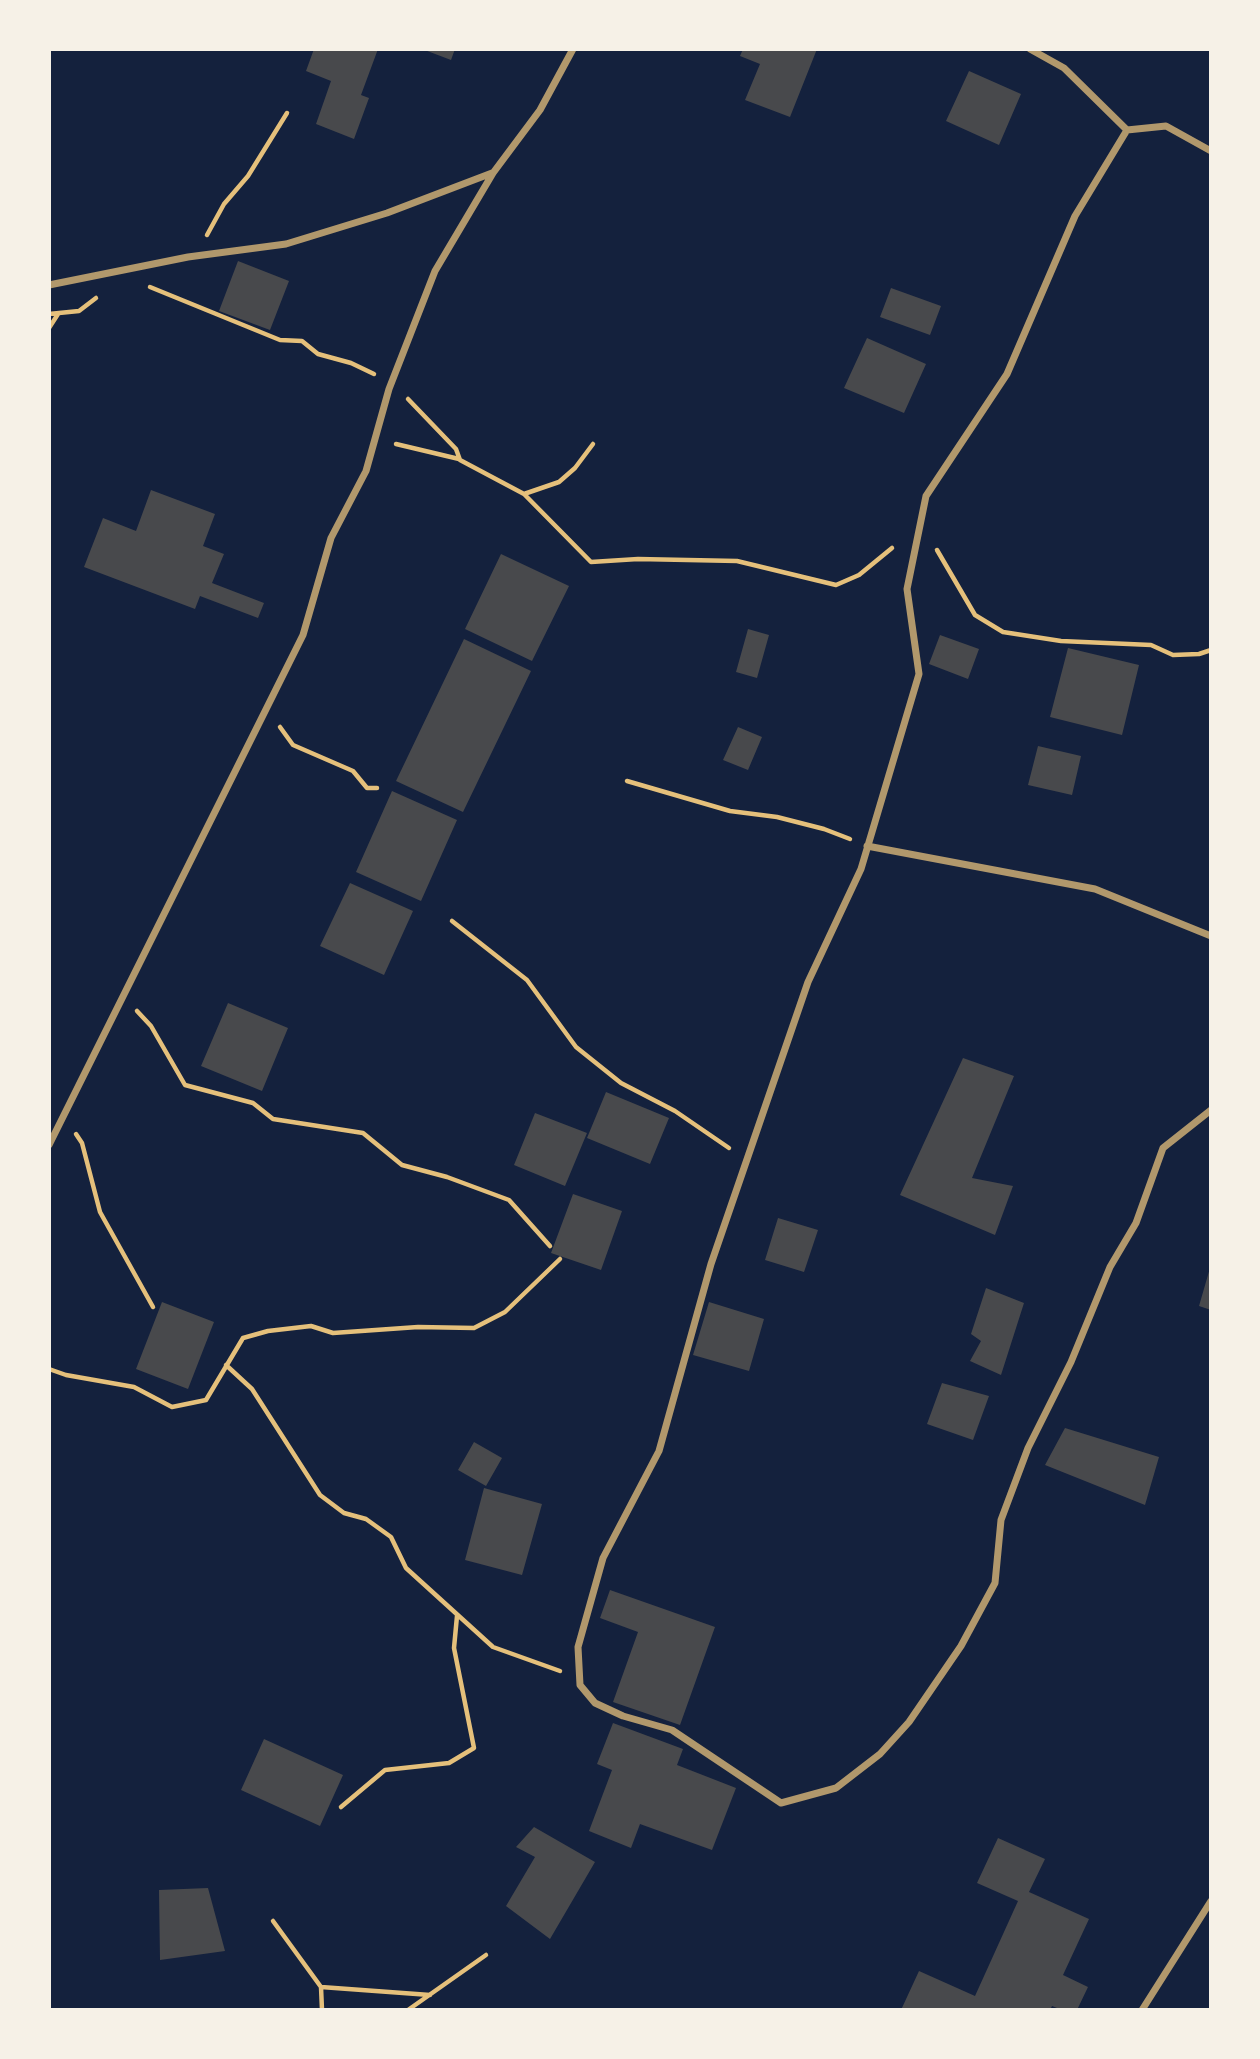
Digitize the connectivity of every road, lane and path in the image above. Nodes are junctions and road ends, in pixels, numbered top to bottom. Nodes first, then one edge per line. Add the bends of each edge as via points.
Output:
1 (573, 49) edge
2 (1030, 49) edge
3 (287, 113) dead end
4 (1127, 130) junction
5 (1211, 151) edge
6 (493, 173) junction
7 (201, 256) junction
8 (138, 267) junction
9 (49, 285) edge
10 (58, 313) dead end
11 (49, 328) edge
12 (391, 382) junction
13 (375, 439) junction
14 (593, 444) dead end
15 (460, 460) junction
16 (524, 494) junction
17 (920, 521) junction
18 (1211, 650) edge
19 (263, 713) junction
20 (627, 781) dead end
21 (377, 788) dead end
22 (867, 846) junction
23 (452, 921) dead end
24 (1211, 936) edge
25 (122, 995) junction
26 (1211, 1110) edge
27 (63, 1116) junction
28 (49, 1146) edge
29 (747, 1160) junction
30 (550, 1245) dead end
31 (560, 1259) dead end
32 (153, 1307) dead end
33 (226, 1365) junction
34 (49, 1369) edge
35 (457, 1615) junction
36 (580, 1678) junction
37 (341, 1807) dead end
38 (1211, 1901) edge
39 (273, 1921) dead end
40 (486, 1955) dead end
41 (321, 1987) junction
42 (430, 1995) junction
43 (322, 2010) edge
44 (408, 2010) edge
45 (1142, 2010) edge

1 - 6 street via 540,110
2 - 4 street via 1063,68
3 - 7 path via 248,176 224,204
4 - 5 street via 1166,126
4 - 17 street via 1075,216 1007,374 926,496
6 - 7 street via 286,244
6 - 12 street via 435,271
7 - 8 street
8 - 9 street
8 - 12 path via 150,289 280,340 302,341 318,354
10 - 11 path
12 - 13 street
12 - 15 path via 456,449
13 - 15 path
13 - 19 street via 366,471 331,538 303,635
14 - 16 path via 559,482
15 - 16 path
16 - 17 path via 591,562 737,561 835,586 859,575
17 - 18 path via 975,615 1003,632 1061,641 1151,645 1173,655
17 - 22 street via 907,589 919,674
19 - 21 path via 281,727 293,745 353,771 367,788
19 - 25 street
20 - 22 path via 730,811 824,829
22 - 24 street via 1095,890
22 - 29 street via 861,869 808,982
23 - 29 path via 527,980 576,1047 621,1083 675,1111
25 - 27 street
25 - 30 path via 151,1026 185,1085 253,1103 273,1119 363,1133 402,1165 509,1200
26 - 36 street via 1163,1148 1136,1223 1110,1267 1071,1362 1028,1448 1001,1520 995,1583 961,1646 909,1723 880,1754 836,1788 781,1803 672,1730 595,1703 580,1685
27 - 28 street
27 - 32 path via 82,1143 100,1212
29 - 36 street via 711,1264 659,1451 603,1558 578,1647
31 - 33 path via 505,1312 474,1328 333,1333 311,1326 268,1331 243,1338
33 - 34 path via 206,1400 172,1408 134,1387
33 - 35 path via 252,1389 320,1495 391,1537 406,1568
35 - 36 path via 493,1647
35 - 37 path via 454,1648 474,1748 449,1763 385,1770
38 - 45 street
39 - 41 path
40 - 42 path
41 - 42 path
41 - 43 path
42 - 44 path

